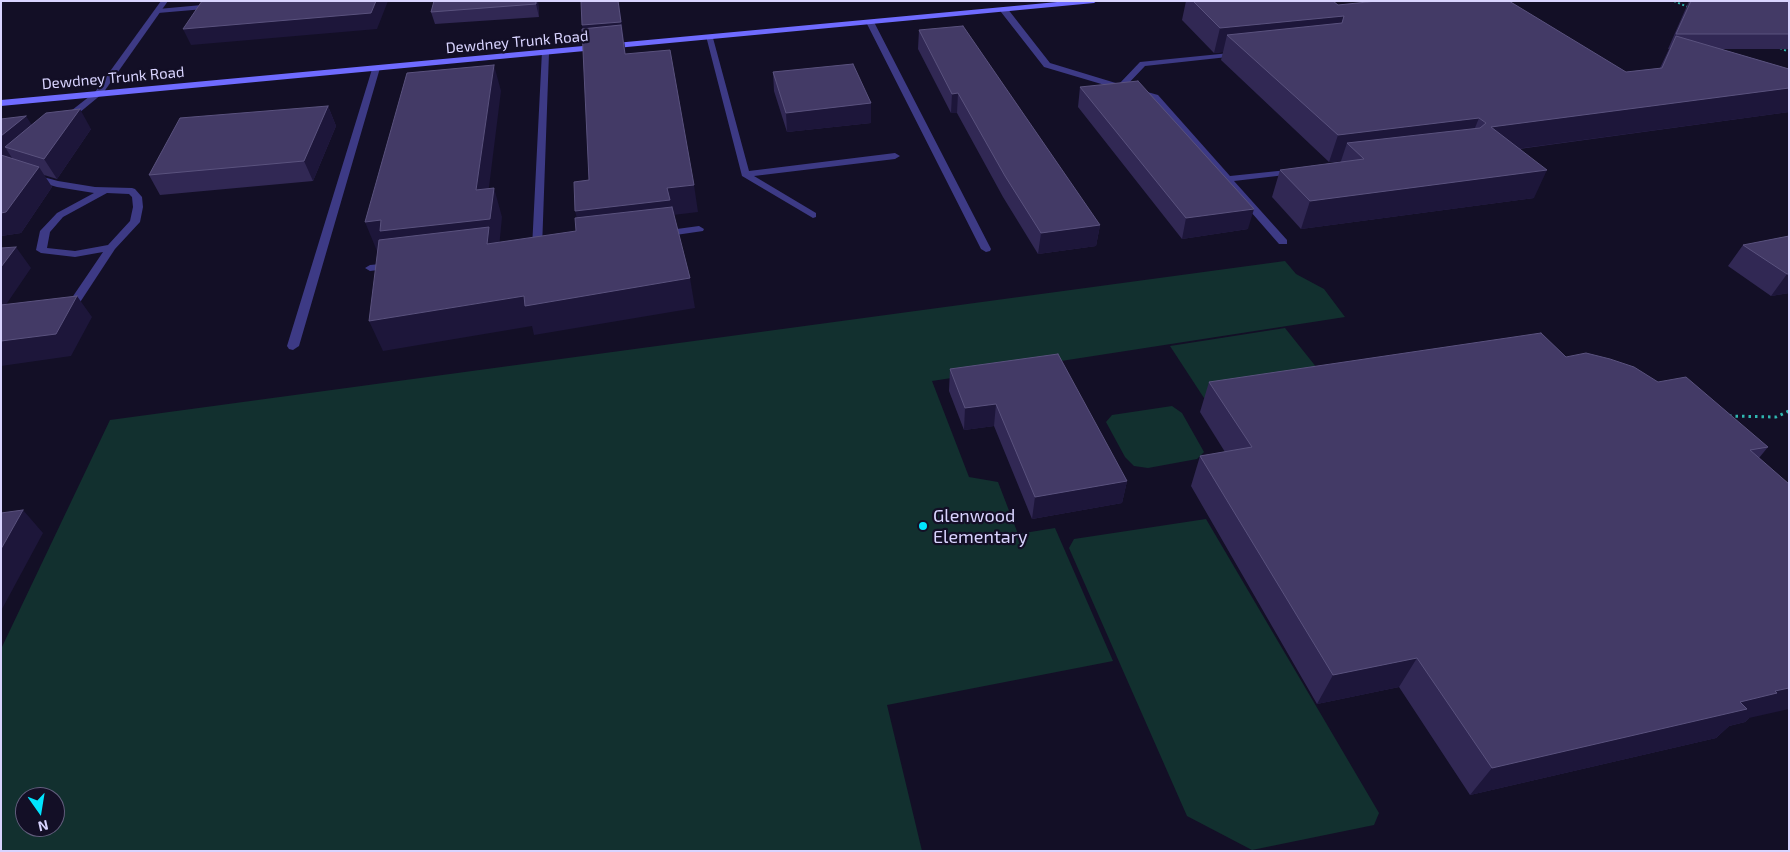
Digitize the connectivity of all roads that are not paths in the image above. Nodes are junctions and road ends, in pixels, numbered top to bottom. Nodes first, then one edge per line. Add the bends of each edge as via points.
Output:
1 (165, 1) edge
2 (994, 1) edge
3 (1094, 1) edge
4 (226, 5) edge
5 (1002, 10) junction
6 (158, 11) junction
7 (870, 22) junction
8 (709, 38) junction
9 (545, 53) junction
10 (1242, 53) edge
11 (376, 68) junction
12 (1120, 87) junction
13 (98, 94) junction
14 (1, 103) edge
15 (56, 128) edge
16 (895, 156) dead end
17 (1304, 170) edge
18 (18, 172) edge
19 (745, 174) junction
20 (1227, 179) junction
21 (106, 190) junction
22 (813, 215) dead end
23 (699, 229) dead end
24 (651, 235) edge
25 (1283, 242) dead end
26 (111, 247) junction
27 (537, 248) edge
28 (986, 249) dead end
29 (400, 265) edge
30 (370, 268) dead end
31 (67, 315) edge
32 (293, 346) dead end

1 - 6 street
2 - 5 street
3 - 5 main road, Dewdney Trunk Road
4 - 6 street
5 - 7 main road, Dewdney Trunk Road
5 - 12 street via 1047,65
6 - 13 street
7 - 8 main road, Dewdney Trunk Road
7 - 28 street
8 - 9 main road, Dewdney Trunk Road
8 - 19 street
9 - 11 main road, Dewdney Trunk Road
9 - 27 street
10 - 12 street via 1143,64
11 - 13 main road, Dewdney Trunk Road
11 - 32 street
12 - 20 street via 1155,97
13 - 14 main road, Dewdney Trunk Road
13 - 15 street
16 - 19 street
17 - 20 street
18 - 21 street via 57,184
19 - 22 street
20 - 25 street
21 - 26 street via 132,191 137,197 138,208 135,222
21 - 26 street via 60,215 45,231 41,250 75,254
23 - 24 street
26 - 31 street
29 - 30 street

